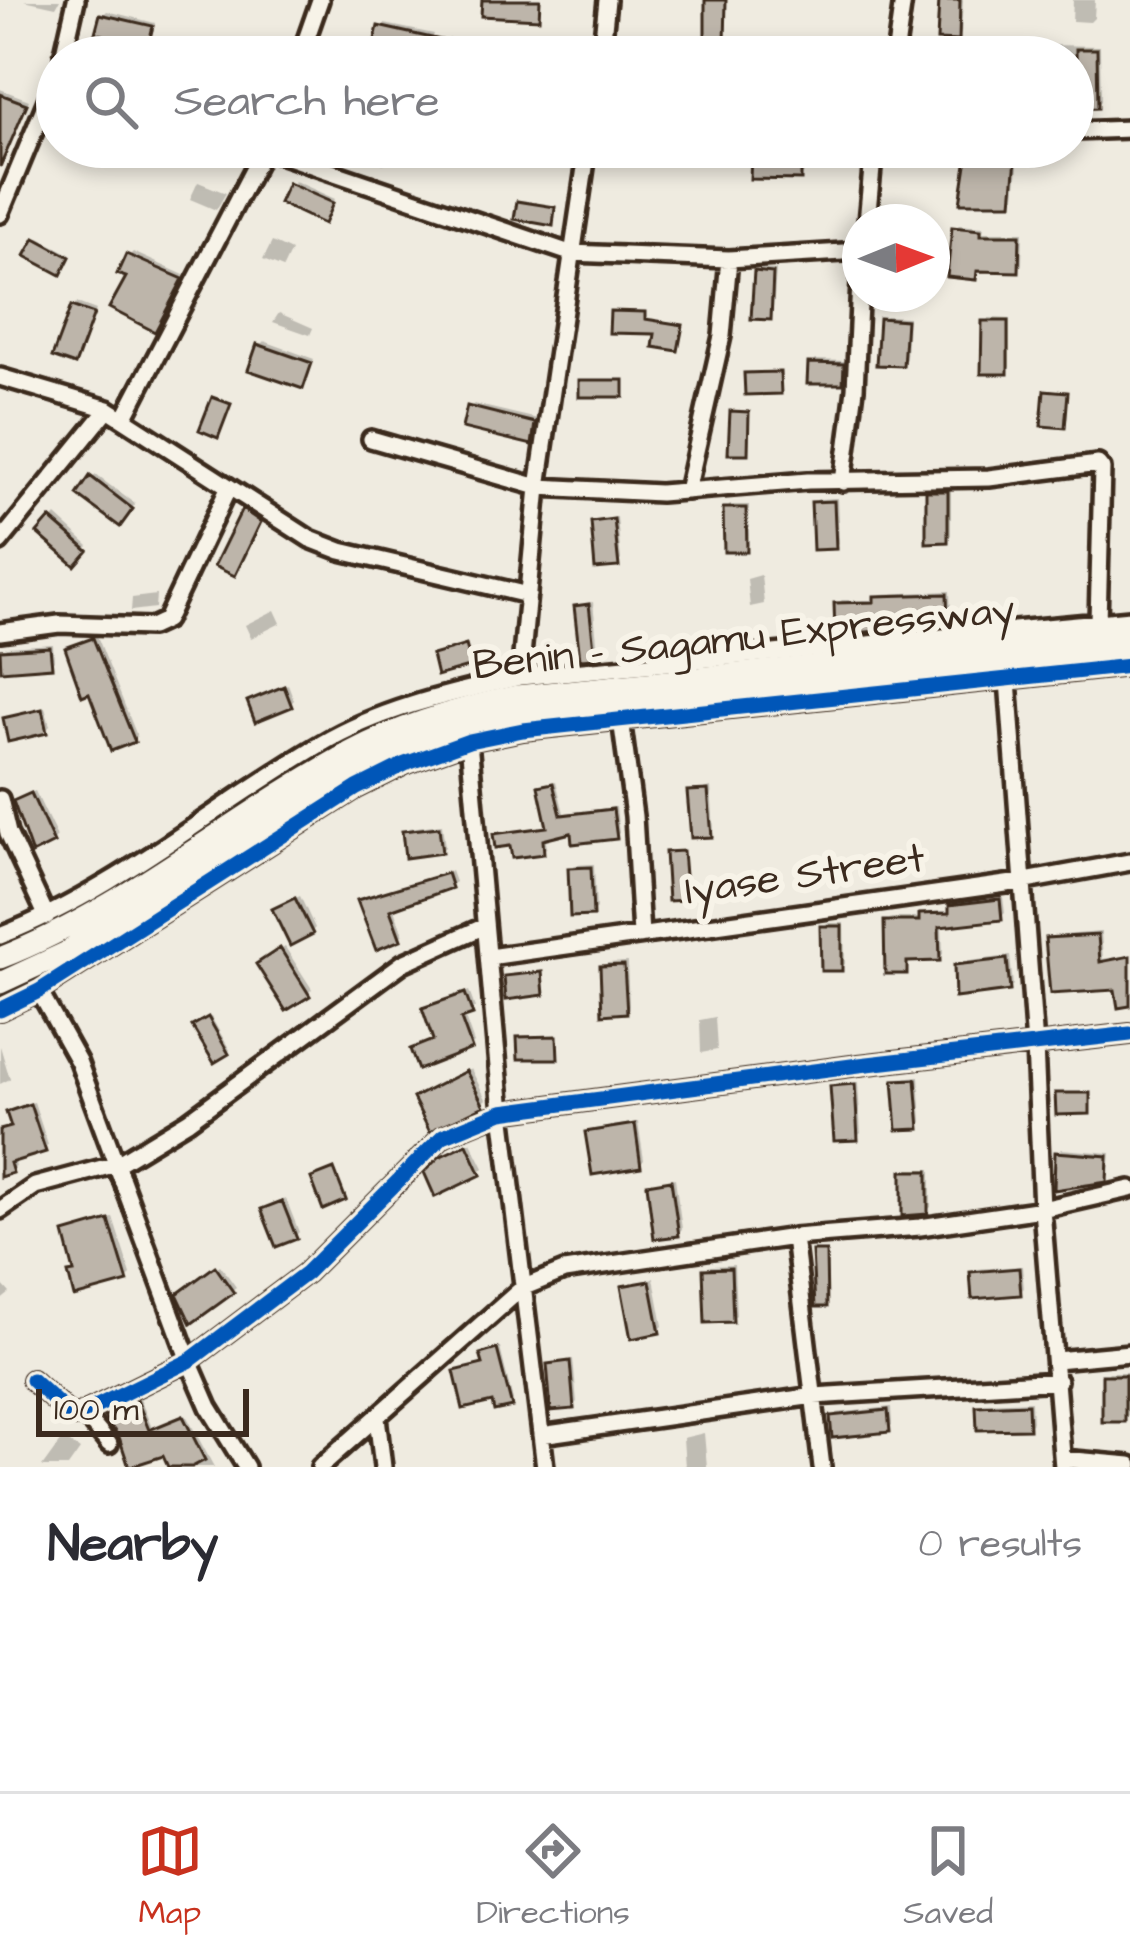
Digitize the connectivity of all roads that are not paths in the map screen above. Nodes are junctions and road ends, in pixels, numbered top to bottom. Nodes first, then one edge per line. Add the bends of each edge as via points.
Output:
1 (76, 0) edge
2 (320, 0) edge
3 (607, 0) edge
4 (903, 0) edge
5 (68, 36) edge
6 (307, 36) edge
7 (603, 36) edge
8 (898, 36) edge
9 (36, 127) edge
10 (1130, 129) edge
11 (1094, 130) edge
12 (255, 168) edge
13 (323, 168) edge
14 (584, 168) edge
15 (872, 168) edge
16 (869, 204) edge
17 (0, 214) edge
18 (842, 251) edge
19 (570, 253) junction
20 (729, 259) junction
21 (859, 312) edge
22 (0, 377) edge
23 (108, 409) junction
24 (124, 418) junction
25 (371, 440) dead end
26 (843, 482) junction
27 (229, 487) junction
28 (538, 488) junction
29 (687, 491) junction
30 (0, 542) edge
31 (528, 595) junction
32 (1130, 619) edge
33 (1098, 622) junction
34 (0, 632) edge
35 (1130, 635) edge
36 (1130, 655) edge
37 (1130, 666) edge
38 (520, 677) junction
39 (1008, 680) junction
40 (621, 719) junction
41 (469, 741) junction
42 (0, 799) edge
43 (1130, 862) edge
44 (1020, 882) junction
45 (47, 917) junction
46 (485, 926) junction
47 (641, 934) junction
48 (1, 948) edge
49 (489, 957) junction
50 (0, 983) edge
51 (39, 991) junction
52 (0, 1010) edge
53 (1130, 1034) edge
54 (1035, 1046) junction
55 (502, 1112) junction
56 (117, 1165) junction
57 (1130, 1189) edge
58 (1042, 1209) junction
59 (0, 1210) edge
60 (794, 1237) junction
61 (522, 1288) junction
62 (1130, 1353) edge
63 (1056, 1360) junction
64 (189, 1361) junction
65 (32, 1380) dead end
66 (1058, 1381) junction
67 (814, 1396) junction
68 (84, 1414) junction
69 (377, 1417) junction
70 (542, 1436) junction
71 (109, 1444) dead end
72 (1063, 1463) edge
73 (1130, 1465) edge
74 (246, 1467) edge
75 (320, 1467) edge
76 (383, 1467) edge
77 (545, 1467) edge
78 (823, 1467) edge

1 - 5 street
2 - 6 street
3 - 7 street
4 - 8 street
9 - 17 street
10 - 11 street
12 - 24 street
13 - 19 street
14 - 19 street
15 - 16 street
18 - 20 street
19 - 20 street
19 - 28 street
20 - 29 street via 722,336
21 - 26 street
22 - 23 street
23 - 24 street
23 - 30 street
24 - 27 street
25 - 28 street
26 - 29 street
26 - 33 street via 988,478 1098,464
27 - 31 street via 341,551
27 - 34 street via 166,620
28 - 29 street
28 - 31 street
31 - 38 street
32 - 33 street
33 - 38 street
35 - 48 highway, Benin - Sagamu Expressway via 467,706 353,751 106,905
36 - 50 highway via 543,712 436,734 374,759 67,952
37 - 39 street
38 - 45 street via 375,717 323,742 123,876
39 - 40 street
39 - 44 street
40 - 41 street
40 - 47 street
41 - 46 street
41 - 51 street via 342,797
42 - 45 street
43 - 44 street, Iyase Street
44 - 47 street, Iyase Street
44 - 54 street
45 - 48 street
46 - 49 street
46 - 56 street via 403,963
47 - 49 street, Iyase Street
49 - 55 street
51 - 52 street
51 - 56 street via 78,1061
53 - 54 street
54 - 55 street
54 - 58 street
55 - 61 street
55 - 64 street via 443,1136 306,1273
56 - 59 street via 35,1186
56 - 64 street
57 - 58 street
58 - 60 street
58 - 63 street
60 - 61 street via 564,1271
60 - 67 street
61 - 69 street
61 - 70 street
62 - 63 street
63 - 66 street
64 - 68 street
64 - 74 street
65 - 68 street via 70,1415
66 - 67 street
66 - 72 street
67 - 70 street
67 - 78 street
68 - 71 street
69 - 75 street
69 - 76 street
70 - 77 street
72 - 73 street

